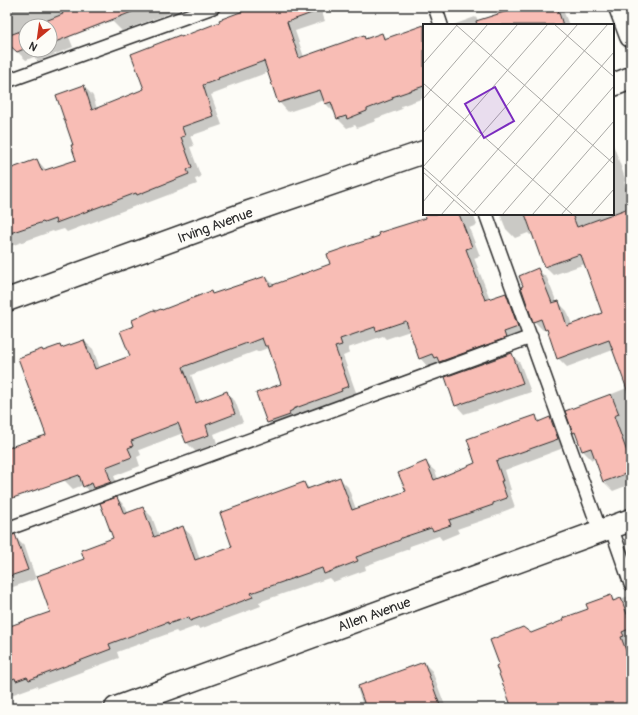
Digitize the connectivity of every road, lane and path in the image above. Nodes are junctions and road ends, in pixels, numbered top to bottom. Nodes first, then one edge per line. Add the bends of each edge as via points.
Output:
1 (213, 7) edge
2 (435, 7) edge
3 (620, 7) edge
4 (441, 24) edge
5 (631, 36) edge
6 (631, 78) edge
7 (7, 81) edge
8 (614, 85) edge
9 (423, 152) edge
10 (486, 215) edge
11 (7, 300) edge
12 (531, 337) junction
13 (631, 520) edge
14 (7, 529) edge
15 (605, 529) junction
16 (631, 584) edge
17 (116, 708) edge

1 - 7 lane
2 - 4 lane
3 - 5 street
6 - 8 street
9 - 11 street, Irving Avenue
10 - 12 lane
12 - 14 lane
12 - 15 lane
13 - 15 street, Allen Avenue
15 - 16 lane
15 - 17 street, Allen Avenue

